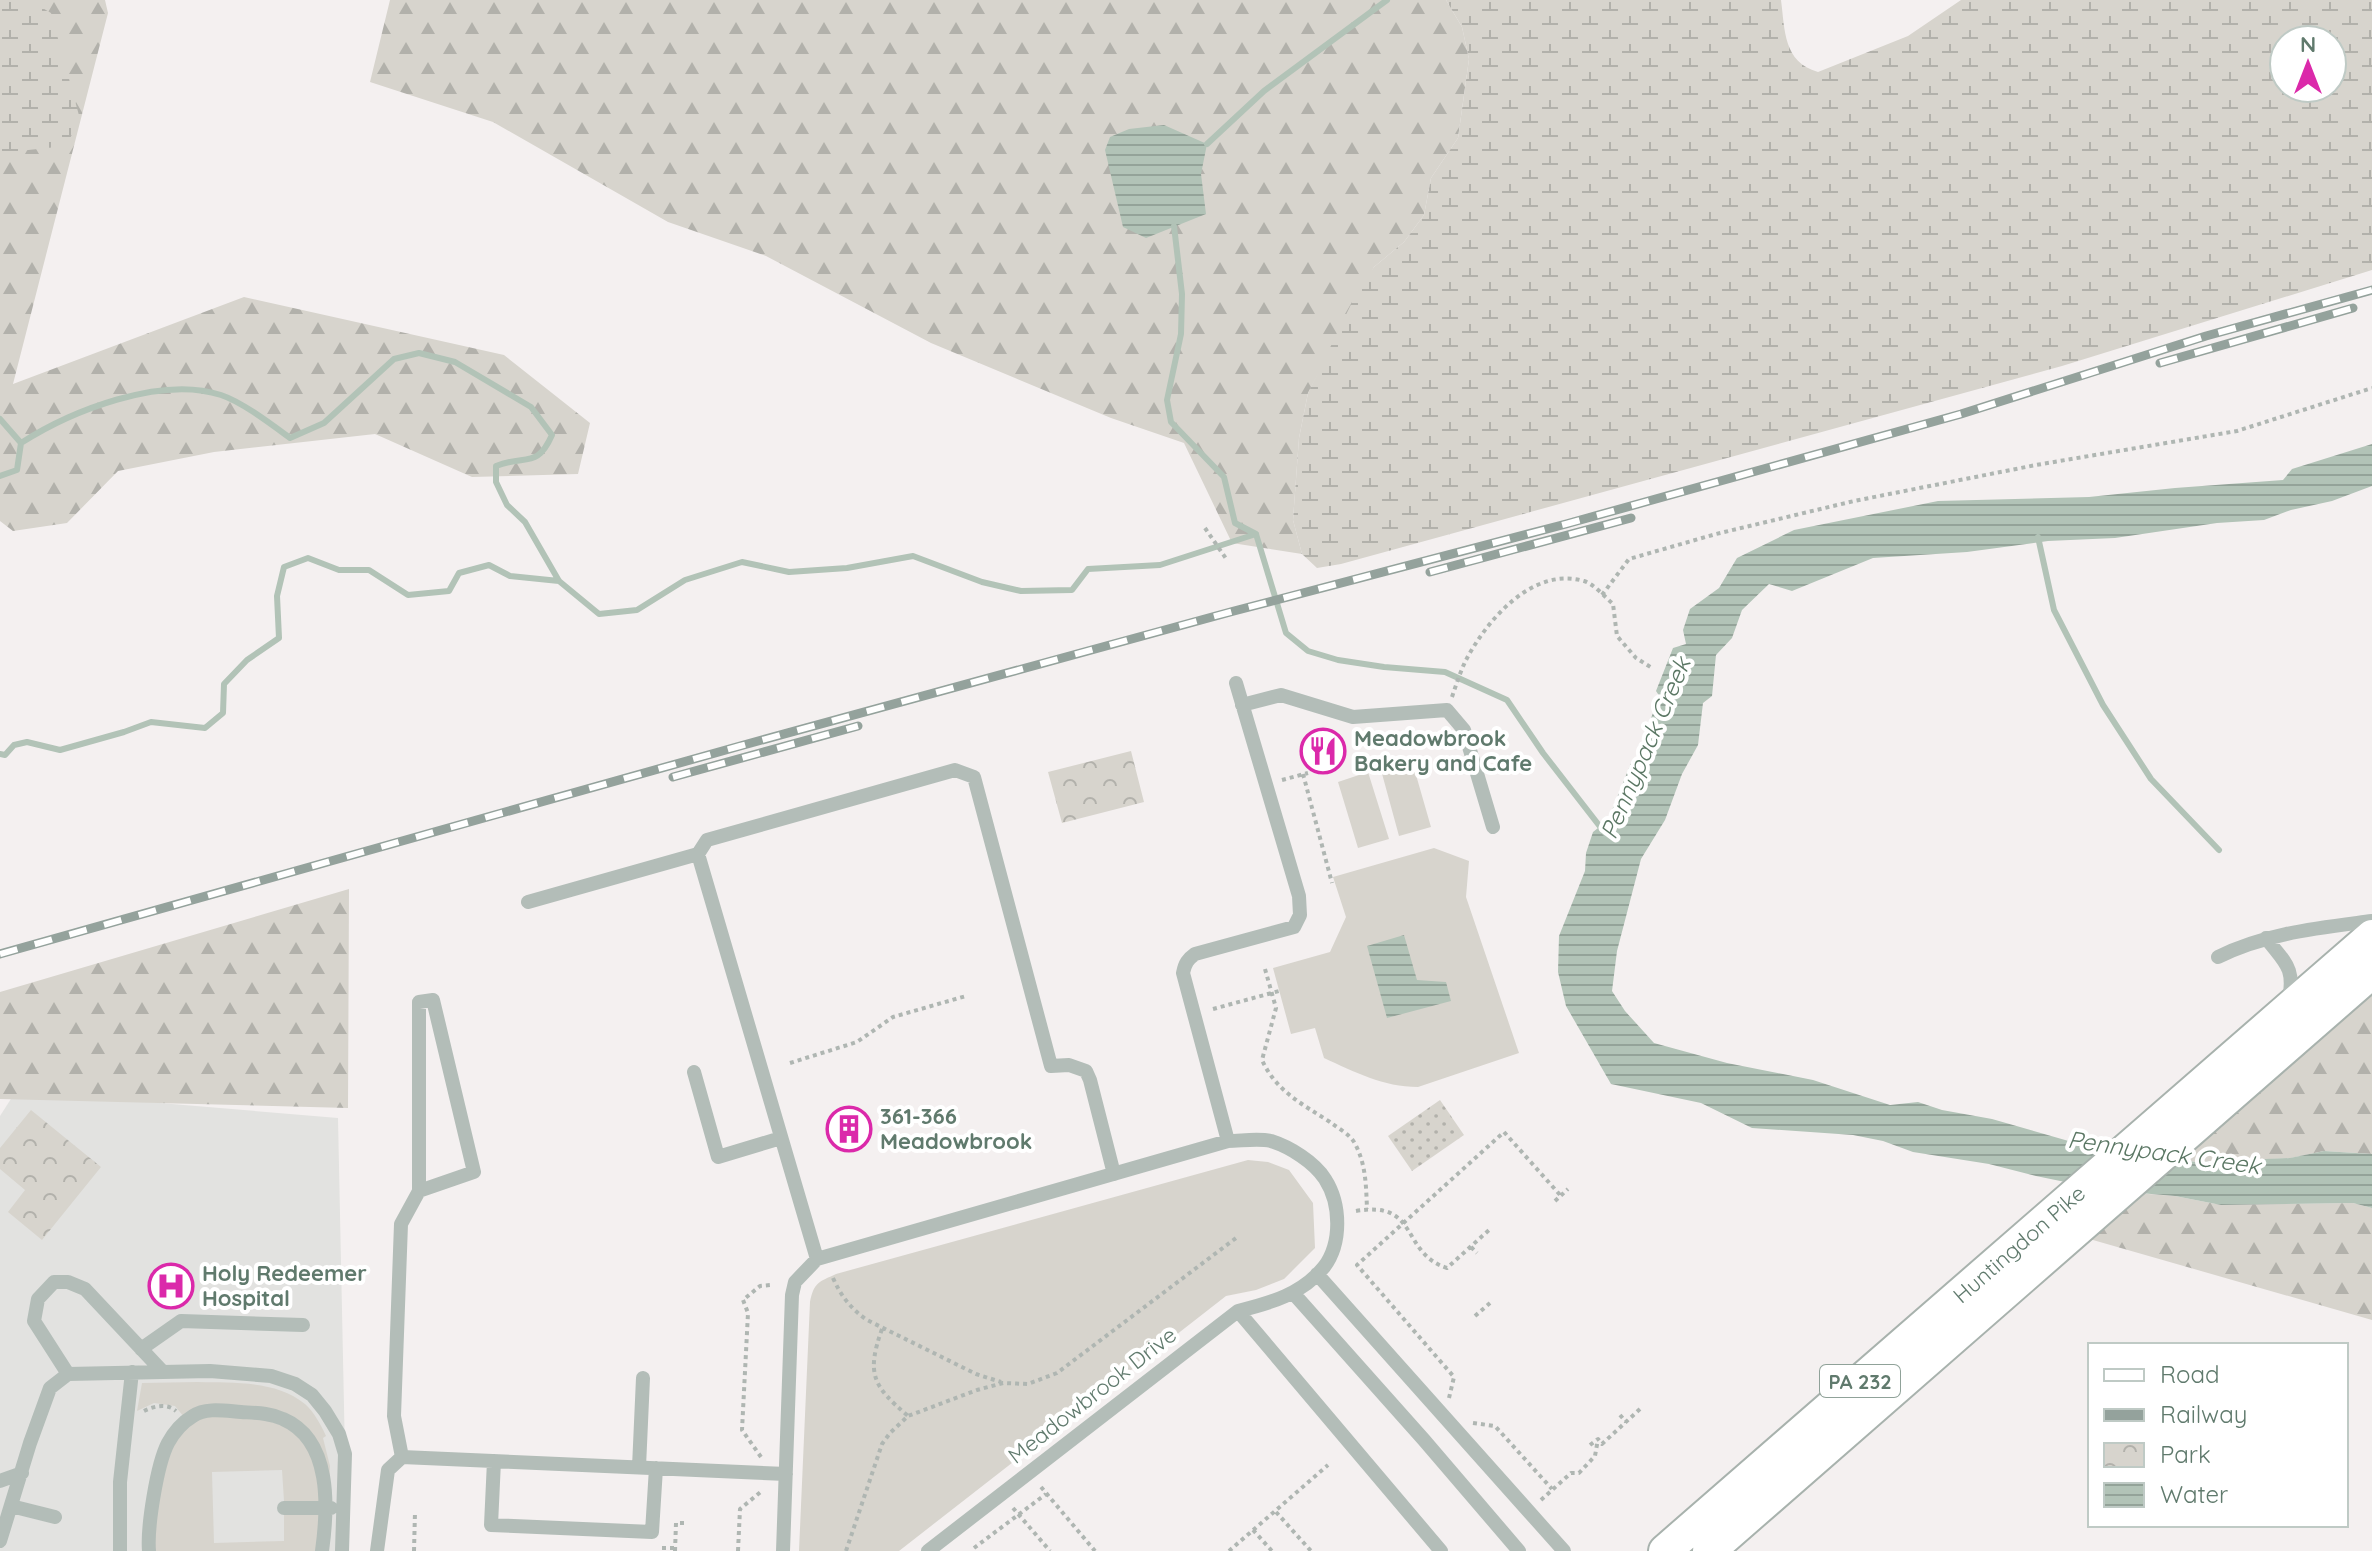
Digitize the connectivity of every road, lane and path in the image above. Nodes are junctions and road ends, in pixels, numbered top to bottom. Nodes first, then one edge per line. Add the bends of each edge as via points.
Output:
1 (2372, 388) edge
2 (1205, 528) dead end
3 (1227, 560) dead end
4 (1602, 595) junction
5 (1652, 668) dead end
6 (1236, 683) dead end
7 (1451, 700) dead end
8 (1242, 705) junction
9 (1280, 780) dead end
10 (1493, 827) dead end
11 (698, 854) junction
12 (1332, 883) dead end
13 (528, 902) dead end
14 (2372, 921) edge
15 (2372, 936) edge
16 (2266, 938) junction
17 (2218, 957) dead end
18 (1265, 969) dead end
19 (2372, 972) edge
20 (1279, 991) dead end
21 (1272, 993) junction
22 (966, 996) dead end
23 (1213, 1009) dead end
24 (2288, 1010) junction
25 (790, 1063) dead end
26 (694, 1072) dead end
27 (781, 1138) junction
28 (1228, 1141) junction
29 (1114, 1174) junction
30 (1568, 1189) dead end
31 (419, 1191) junction
32 (1561, 1196) junction
33 (1555, 1201) dead end
34 (1367, 1209) junction
35 (1356, 1211) dead end
36 (1404, 1222) junction
37 (1489, 1230) dead end
38 (1236, 1238) dead end
39 (1471, 1247) junction
40 (1477, 1253) dead end
41 (817, 1259) junction
42 (1317, 1274) junction
43 (833, 1278) dead end
44 (771, 1285) dead end
45 (1294, 1294) junction
46 (1490, 1303) dead end
47 (1238, 1311) junction
48 (1475, 1316) dead end
49 (303, 1325) dead end
50 (882, 1328) junction
51 (141, 1349) junction
52 (132, 1372) junction
53 (163, 1372) junction
54 (68, 1374) junction
55 (643, 1378) dead end
56 (1003, 1383) junction
57 (1449, 1400) dead end
58 (1640, 1409) dead end
59 (1620, 1415) dead end
60 (908, 1416) junction
61 (127, 1422) junction
62 (185, 1422) junction
63 (1470, 1422) dead end
64 (1626, 1422) junction
65 (1598, 1439) junction
66 (1590, 1445) dead end
67 (402, 1457) junction
68 (763, 1460) dead end
69 (494, 1461) junction
70 (1328, 1465) dead end
71 (639, 1467) junction
72 (656, 1468) junction
73 (22, 1473) junction
74 (786, 1474) junction
75 (0, 1481) edge
76 (1041, 1487) dead end
77 (1552, 1489) junction
78 (763, 1490) dead end
79 (1046, 1494) junction
80 (5, 1502) edge
81 (1536, 1504) dead end
82 (284, 1508) dead end
83 (325, 1508) junction
84 (343, 1508) junction
85 (1013, 1508) dead end
86 (415, 1512) dead end
87 (1276, 1512) dead end
88 (55, 1517) dead end
89 (685, 1523) dead end
90 (1253, 1530) junction
91 (0, 1541) edge
92 (662, 1548) dead end
93 (974, 1548) dead end
94 (675, 1550) edge
95 (120, 1551) edge
96 (149, 1551) edge
97 (322, 1551) edge
98 (342, 1551) edge
99 (377, 1551) edge
100 (414, 1551) edge
101 (738, 1551) edge
102 (783, 1551) edge
103 (846, 1551) edge
104 (928, 1551) edge
105 (1050, 1551) edge
106 (1095, 1551) edge
107 (1229, 1551) edge
108 (1272, 1551) edge
109 (1311, 1551) edge
110 (1441, 1551) edge
111 (1519, 1551) edge
112 (1564, 1551) edge
113 (1665, 1551) edge
114 (1709, 1551) edge

1 - 4 path via 2237,431 1899,492 1716,534 1629,559
2 - 3 path
4 - 5 path via 1613,604 1617,636
4 - 7 path via 1586,581 1554,579 1525,590 1493,620 1465,662
6 - 8 street
8 - 10 street via 1281,695 1353,717 1447,710 1464,730
8 - 28 street via 1299,896 1300,915 1294,927 1195,954 1185,965
9 - 12 path via 1305,774
11 - 13 street
11 - 27 street
11 - 29 street via 707,840 955,770 974,777 1051,1066 1086,1071
14 - 16 street
15 - 24 main road, Huntingdon Pike / PA 232
16 - 17 street
16 - 24 street via 2291,973
18 - 21 path
19 - 114 main road, Huntingdon Pike / PA 232
20 - 21 path
21 - 23 path
21 - 34 path via 1276,1008 1262,1060 1289,1097 1352,1138 1366,1174
22 - 25 path via 893,1017 857,1042
24 - 113 main road, Huntingdon Pike / PA 232
26 - 27 street via 718,1157
27 - 41 street
28 - 29 street, Meadowbrook Drive
28 - 42 street, Meadowbrook Drive via 1269,1140 1305,1158 1325,1179 1337,1208 1337,1236
29 - 41 street, Meadowbrook Drive
30 - 32 path
31 - 31 street via 419,1002 433,1000 474,1172
31 - 67 street via 401,1224 394,1416
32 - 33 path
32 - 36 path via 1504,1132
34 - 35 path
34 - 36 path via 1393,1213
36 - 39 path via 1435,1264 1447,1268
36 - 57 path via 1357,1265 1454,1377
37 - 39 path
38 - 56 path via 1057,1373 1028,1384
39 - 40 path
41 - 74 street via 795,1282 792,1295
42 - 45 street, Meadowbrook Drive
42 - 112 street
43 - 50 path via 853,1310
44 - 68 path via 760,1286 743,1300 748,1313 742,1430
45 - 47 street, Meadowbrook Drive
45 - 111 street
46 - 48 path
47 - 104 street, Meadowbrook Drive
47 - 110 street
49 - 51 street via 181,1321
50 - 56 path
50 - 60 path via 873,1373 883,1395
51 - 53 street
51 - 54 street via 85,1289 54,1282 38,1299 34,1321
52 - 53 street
52 - 54 street
52 - 61 street
53 - 84 street via 271,1376 312,1395 339,1434 345,1454
54 - 73 street via 50,1388
55 - 71 street
56 - 60 path
58 - 64 path
59 - 64 path
60 - 103 path via 882,1444
61 - 62 path via 154,1405 173,1408
61 - 95 street
62 - 83 street via 208,1410 263,1413 285,1420 315,1449 326,1487
62 - 96 street via 167,1444 148,1528
63 - 77 path via 1495,1426
64 - 65 path via 1602,1444
65 - 66 path
65 - 77 path via 1595,1456
67 - 69 street
67 - 99 street via 388,1470
69 - 71 street
69 - 72 street via 491,1525 652,1532
70 - 90 path
71 - 72 street
72 - 74 street
73 - 75 street
73 - 80 street
74 - 102 street
76 - 79 path
77 - 81 path
78 - 101 path via 740,1509
79 - 93 path
79 - 106 path
80 - 88 street
80 - 91 street
82 - 83 street
83 - 84 street
83 - 97 street
84 - 98 street
85 - 105 path
86 - 100 path
87 - 109 path
89 - 94 path via 676,1523
90 - 107 path
90 - 108 path
92 - 94 path

